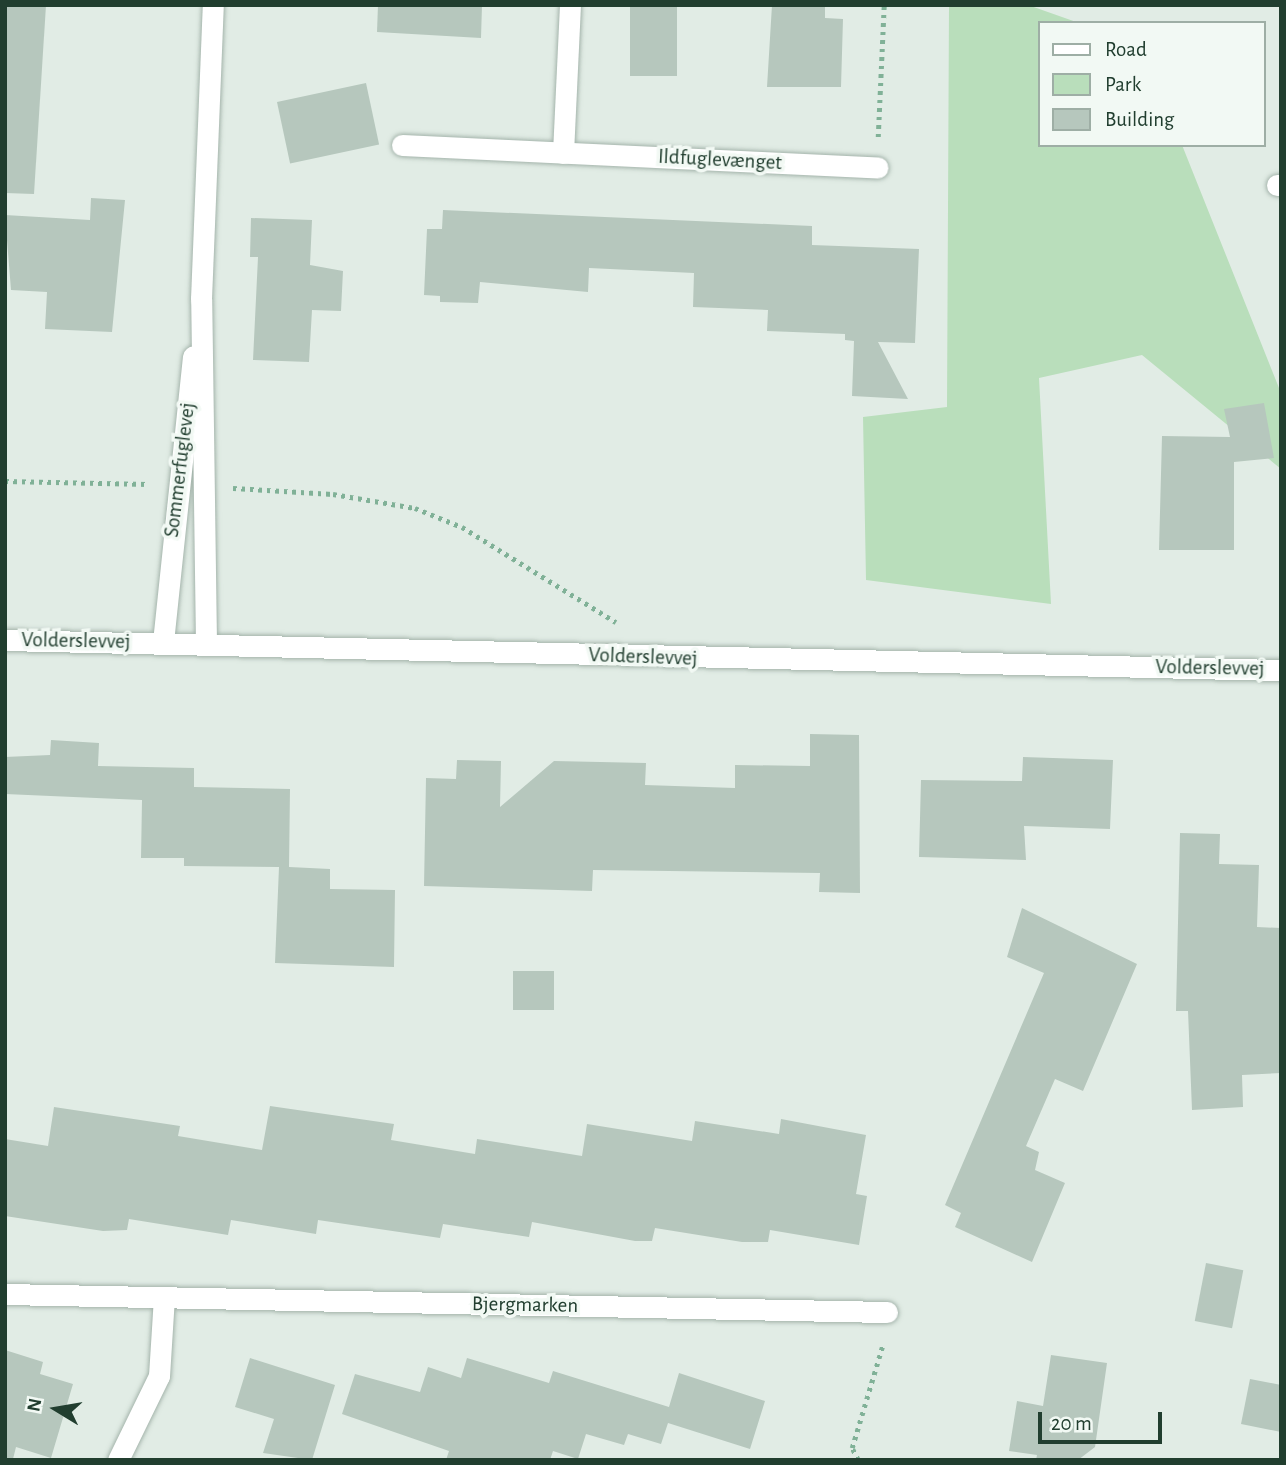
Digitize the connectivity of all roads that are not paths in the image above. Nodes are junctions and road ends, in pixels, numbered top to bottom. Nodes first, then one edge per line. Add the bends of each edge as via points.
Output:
1 (213, 5) edge
2 (570, 5) edge
3 (402, 145) dead end
4 (563, 153) junction
5 (877, 167) road end
6 (201, 299) junction
7 (5, 640) edge
8 (163, 642) junction
9 (206, 643) junction
10 (1281, 670) edge
11 (5, 1294) edge
12 (164, 1297) junction
13 (887, 1312) road end
14 (118, 1460) edge

1 - 6 street, Sommerfuglevej
2 - 4 street
3 - 4 street, Ildfuglevænget
4 - 5 street, Ildfuglevænget
6 - 8 street, Sommerfuglevej via 176,484
6 - 9 street, Sommerfuglevej via 207,486 201,599
7 - 8 street, Volderslevvej
8 - 9 street, Volderslevvej
9 - 10 street, Volderslevvej
11 - 12 street, Bjergmarken
12 - 13 street, Bjergmarken
12 - 14 street via 159,1376

